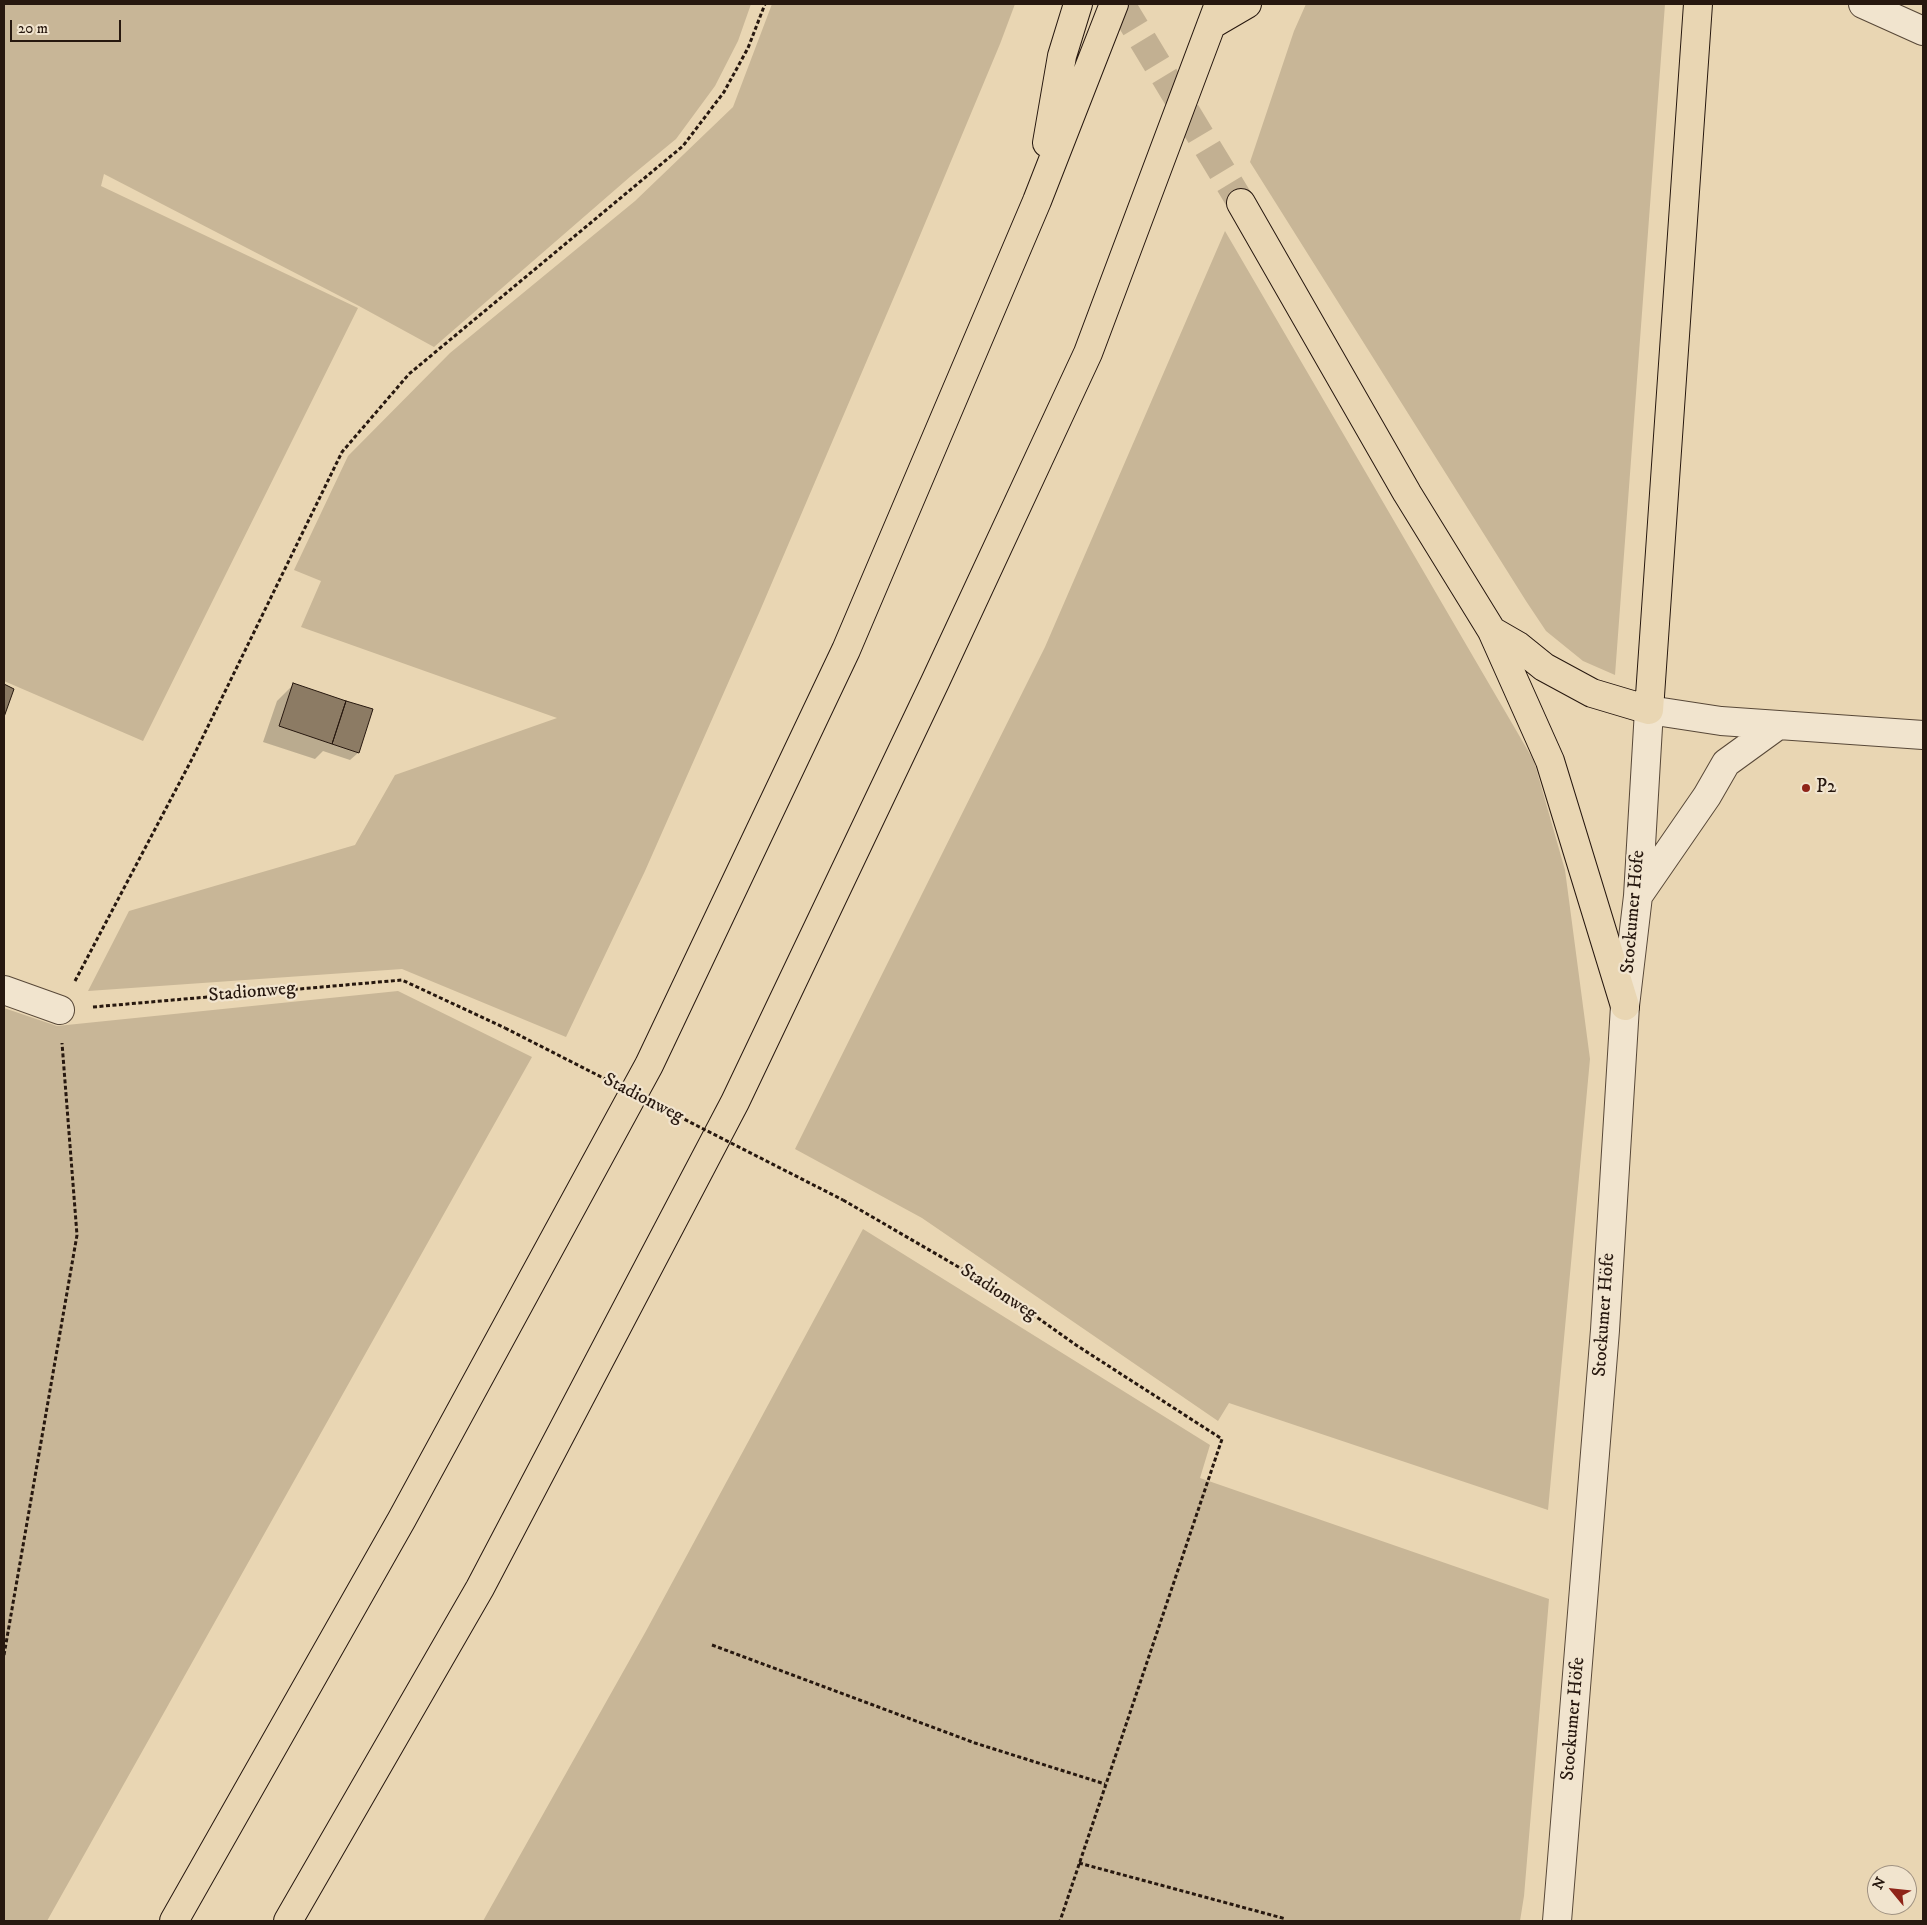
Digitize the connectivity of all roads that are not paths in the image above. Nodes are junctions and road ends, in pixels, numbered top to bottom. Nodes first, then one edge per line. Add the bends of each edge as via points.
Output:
1 (1078, 4) edge
2 (1114, 4) edge
3 (1248, 4) edge
4 (1698, 4) edge
5 (1863, 4) edge
6 (1215, 14) edge
7 (1923, 31) edge
8 (1037, 201) junction
9 (1242, 203) tunnel mouth
10 (1492, 631) junction
11 (1649, 710) junction
12 (1777, 726) junction
13 (1923, 735) edge
14 (1638, 896) junction
15 (4, 990) edge
16 (1625, 1006) junction
17 (60, 1010) road end
18 (174, 1921) edge
19 (288, 1921) edge
20 (1557, 1921) edge

1 - 8 main road via 1062,56
2 - 8 main road
3 - 6 main road
4 - 11 main road
5 - 7 street
6 - 19 main road via 1088,353 735,1102 480,1588
8 - 18 main road via 846,650 649,1065 402,1519
9 - 10 main road via 1407,493
10 - 11 main road via 1544,667 1592,693
10 - 16 main road via 1550,761
11 - 12 street via 1721,722
11 - 14 street, Stockumer Höfe
12 - 13 street
12 - 14 street via 1726,763
14 - 16 street, Stockumer Höfe
15 - 17 street
16 - 20 street, Stockumer Höfe via 1605,1330

